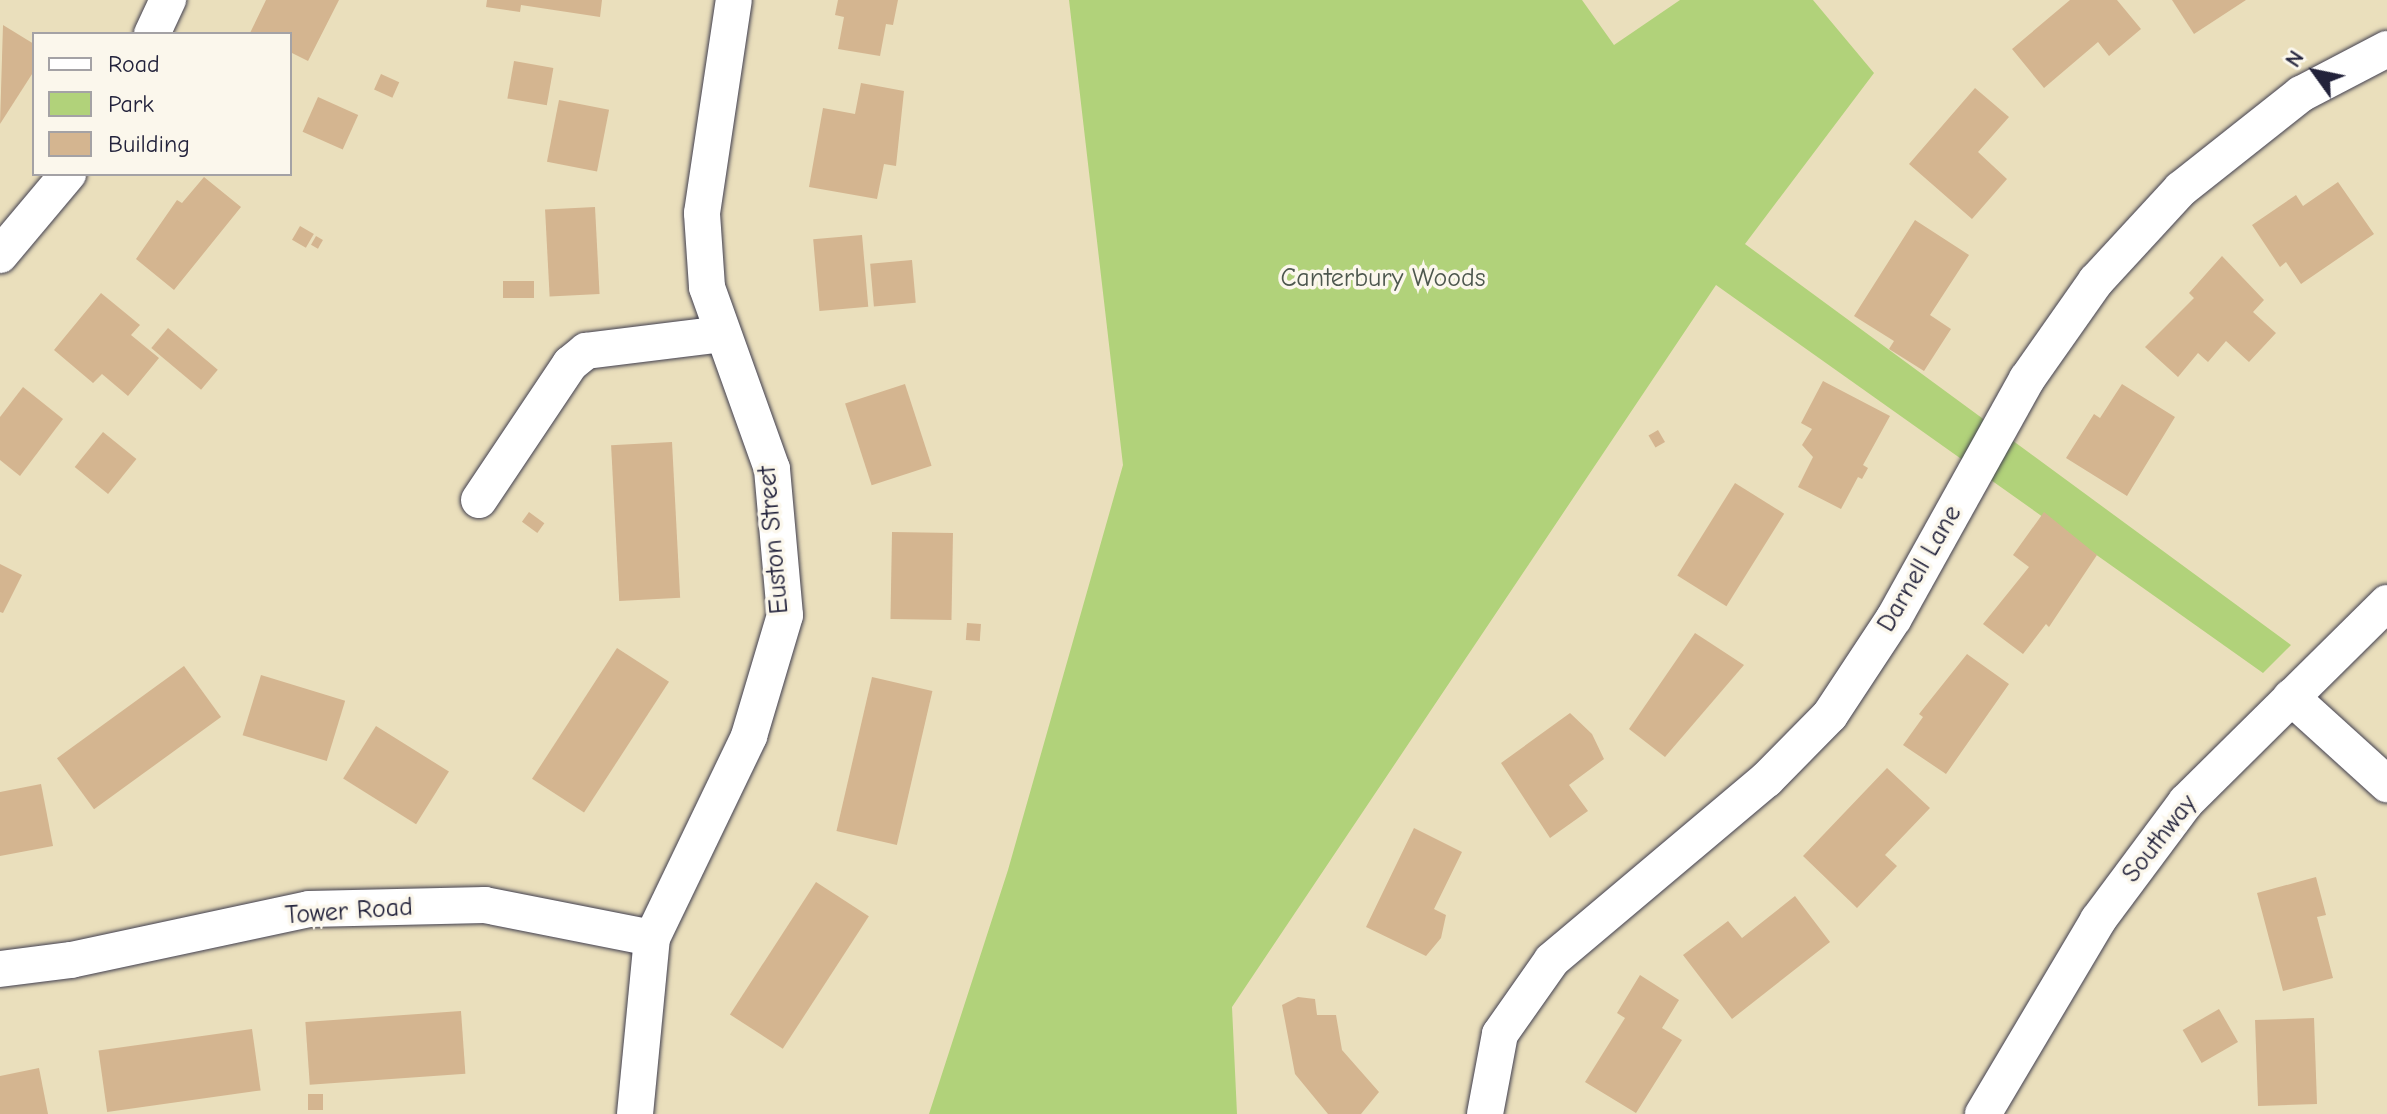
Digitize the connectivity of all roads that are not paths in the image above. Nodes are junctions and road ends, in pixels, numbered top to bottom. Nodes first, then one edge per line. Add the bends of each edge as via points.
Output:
1 (168, 0) edge
2 (734, 0) edge
3 (153, 32) edge
4 (2387, 49) edge
5 (66, 176) edge
6 (0, 255) edge
7 (722, 334) junction
8 (479, 500) dead end
9 (2387, 603) edge
10 (2291, 697) junction
11 (2387, 784) edge
12 (652, 938) junction
13 (0, 969) edge
14 (635, 1114) edge
15 (1485, 1114) edge
16 (1983, 1114) edge

1 - 3 street
2 - 7 street, Euston Street via 702,213 707,287
4 - 15 street, Darnell Lane via 2301,94 2193,179 2096,281 2027,379 1894,618 1830,715 1766,780 1552,960 1500,1034
5 - 6 street
7 - 8 street via 586,351 570,364
7 - 12 street, Euston Street via 772,469 785,615 749,736
9 - 10 street, Southway
10 - 11 street
10 - 16 street, Southway via 2186,802 2098,920
12 - 13 street, Tower Road via 485,905 309,909 71,960
12 - 14 street, Euston Street

